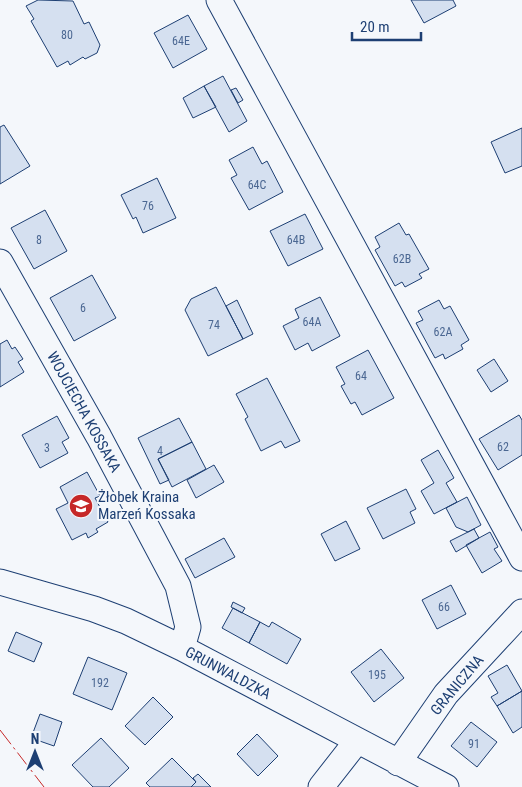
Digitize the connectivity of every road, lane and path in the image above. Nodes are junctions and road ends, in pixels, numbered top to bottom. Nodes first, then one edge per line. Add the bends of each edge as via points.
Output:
1 (219, 0) edge
2 (0, 262) edge
3 (522, 558) edge
4 (0, 582) edge
5 (522, 612) edge
6 (182, 648) junction
7 (357, 741) junction
8 (398, 763) junction
9 (321, 787) edge
10 (446, 787) edge

1 - 3 street
2 - 6 street, WOJCIECHA KOSSAKA via 99,437 178,586 188,627
4 - 6 street, GRUNWALDZKA via 94,609
5 - 8 street, GRANICZNA via 446,694
6 - 7 street, GRUNWALDZKA
7 - 8 street, GRUNWALDZKA
7 - 9 street
8 - 10 street, GRUNWALDZKA

